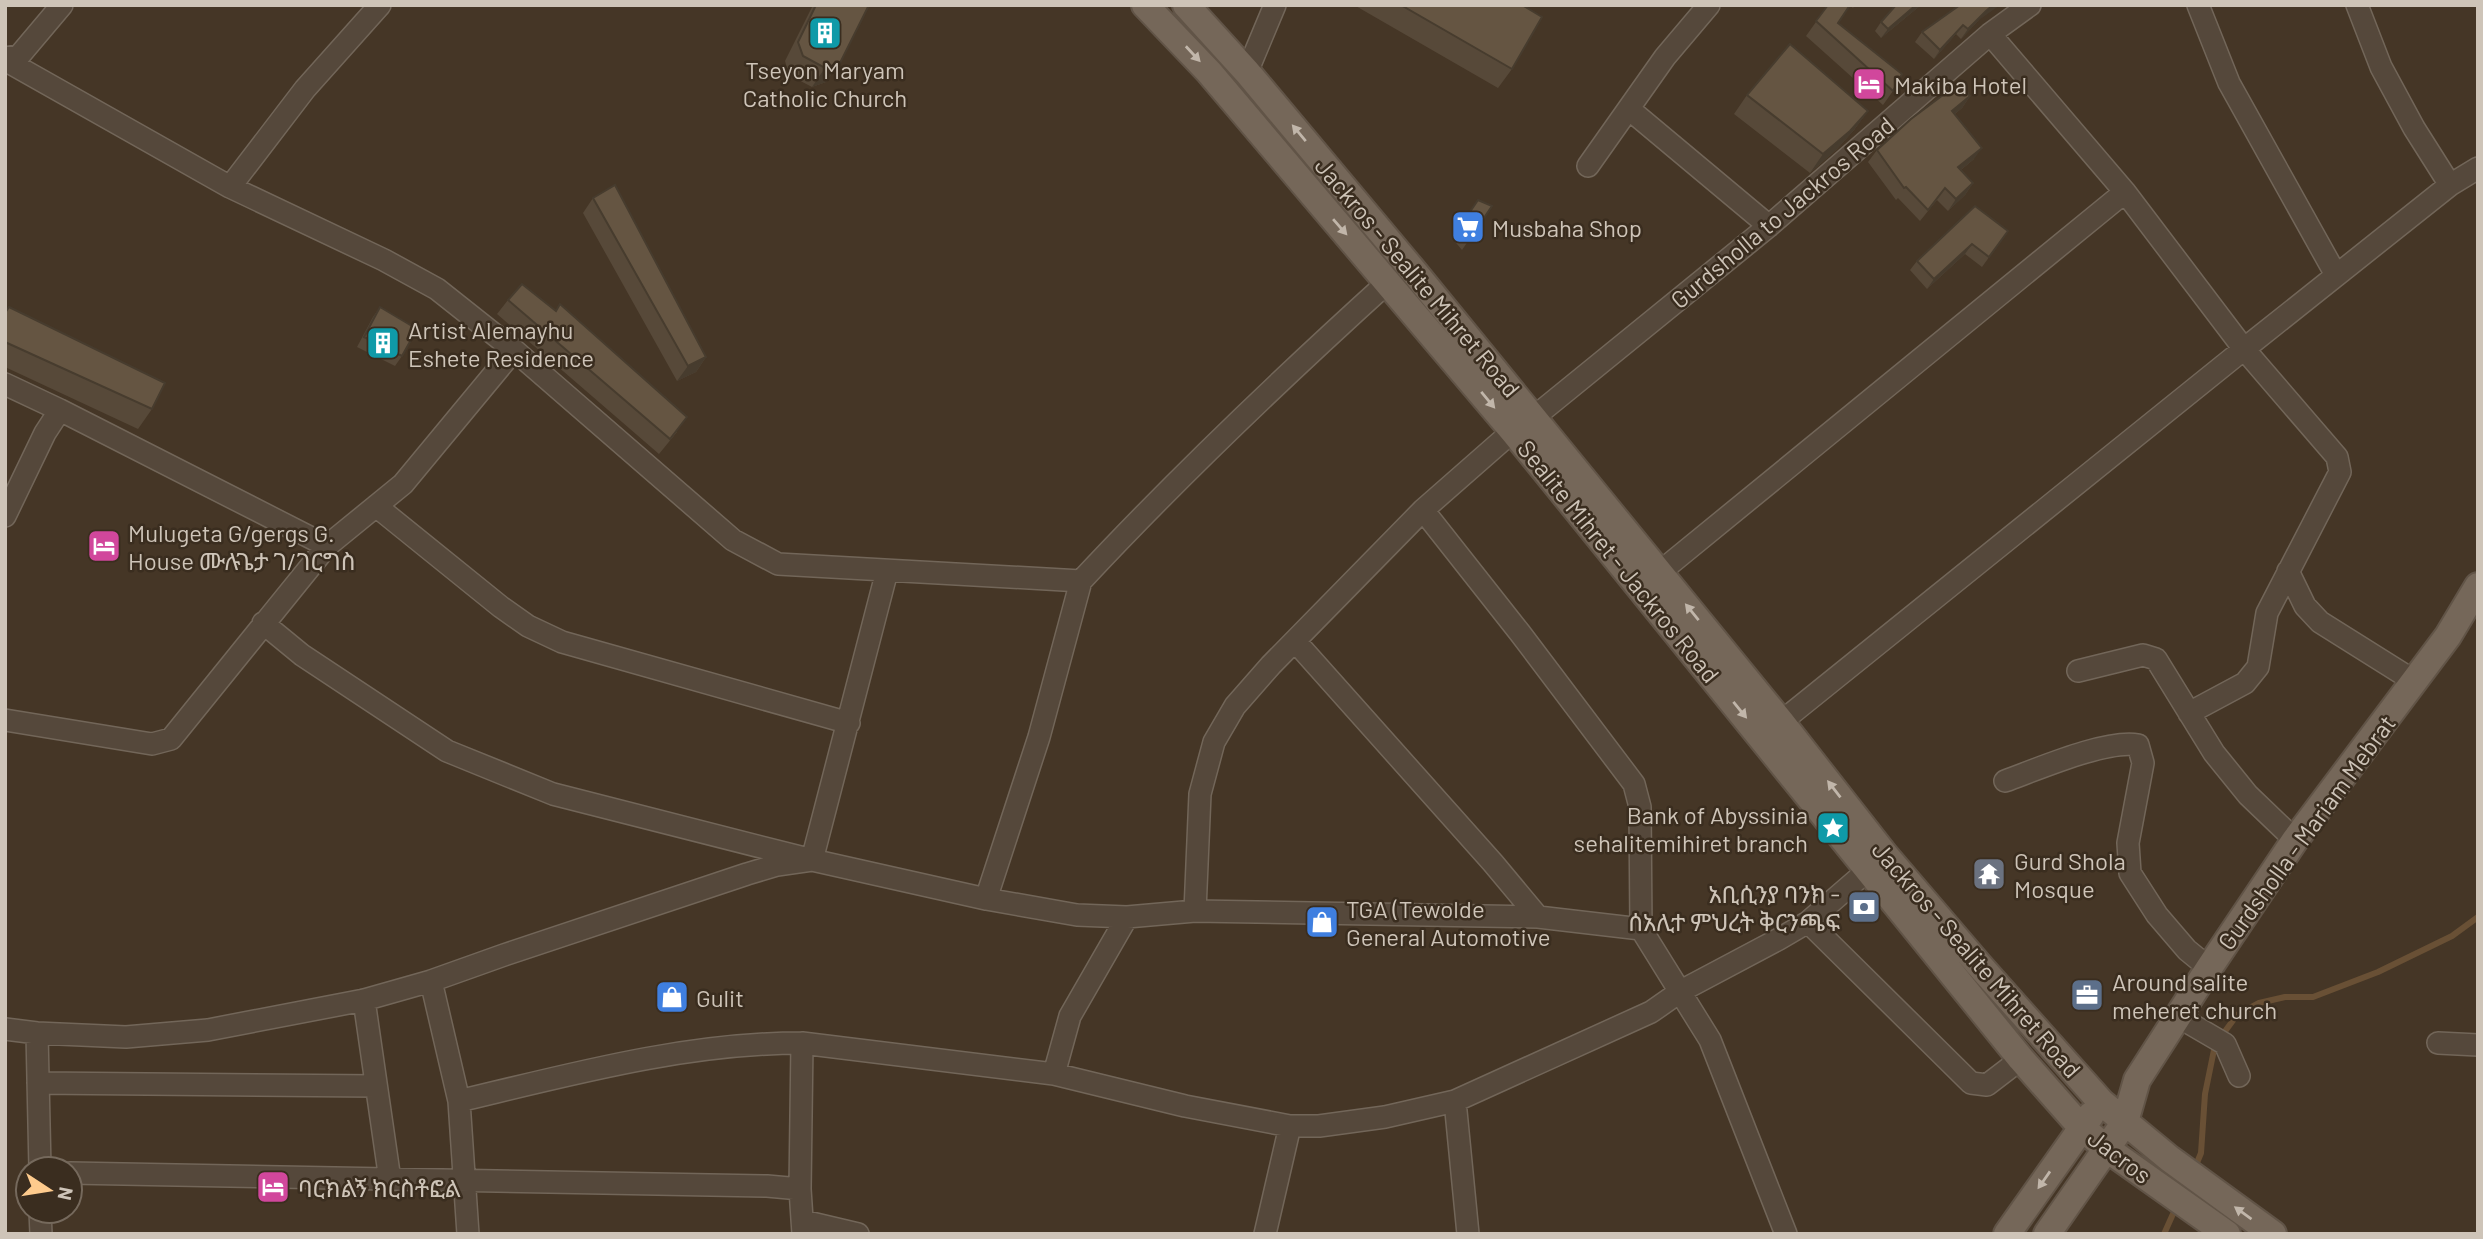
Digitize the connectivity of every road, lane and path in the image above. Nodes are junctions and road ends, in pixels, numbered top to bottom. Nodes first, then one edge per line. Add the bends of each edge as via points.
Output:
1 (62, 5) edge
2 (380, 5) edge
3 (1145, 5) edge
4 (1186, 5) edge
5 (1275, 5) edge
6 (1709, 5) edge
7 (2030, 5) edge
8 (2198, 5) edge
9 (2357, 5) edge
10 (1990, 34) junction
11 (5, 59) edge
12 (1247, 72) junction
13 (1629, 109) junction
14 (1588, 166) dead end
15 (2478, 168) edge
16 (2450, 185) junction
17 (230, 187) junction
18 (2124, 192) junction
19 (1769, 226) junction
20 (2336, 275) junction
21 (1388, 282) junction
22 (2244, 349) junction
23 (514, 350) junction
24 (5, 384) edge
25 (60, 410) junction
26 (1523, 424) junction
27 (376, 506) junction
28 (1423, 510) junction
29 (5, 516) edge
30 (327, 546) junction
31 (887, 571) junction
32 (2288, 571) junction
33 (1660, 572) junction
34 (1081, 581) junction
35 (2478, 586) edge
36 (264, 623) junction
37 (1295, 641) junction
38 (2078, 671) dead end
39 (2414, 681) junction
40 (2189, 713) junction
41 (5, 720) edge
42 (1781, 722) junction
43 (849, 723) junction
44 (2006, 780) dead end
45 (2295, 840) junction
46 (813, 860) junction
47 (1867, 871) junction
48 (986, 899) junction
49 (1195, 911) junction
50 (1127, 917) junction
51 (1538, 917) junction
52 (1808, 922) junction
53 (1641, 929) junction
54 (2209, 968) junction
55 (431, 981) junction
56 (1681, 991) junction
57 (364, 1000) junction
58 (2177, 1016) junction
59 (5, 1029) edge
60 (37, 1033) junction
61 (802, 1043) junction
62 (2438, 1043) dead end
63 (2478, 1045) edge
64 (2021, 1059) junction
65 (1054, 1074) junction
66 (2239, 1076) dead end
67 (2137, 1080) junction
68 (38, 1083) junction
69 (376, 1086) junction
70 (459, 1101) junction
71 (1455, 1101) junction
72 (2101, 1102) junction
73 (2125, 1122) junction
74 (1290, 1125) junction
75 (2081, 1127) junction
76 (2107, 1149) junction
77 (40, 1155) edge
78 (84, 1173) edge
79 (390, 1180) junction
80 (466, 1180) junction
81 (800, 1189) junction
82 (2216, 1226) edge
83 (803, 1227) edge
84 (468, 1234) edge
85 (858, 1234) edge
86 (1265, 1234) edge
87 (1468, 1234) edge
88 (1786, 1234) edge
89 (2007, 1234) edge
90 (2047, 1234) edge
91 (2273, 1234) edge

1 - 11 street via 19,56
2 - 17 street via 305,89
3 -> 21 main road, Sealite Mihret - Jackros Road via 1209,72
4 - 12 main road, Jackros - Sealite Mihret Road
5 - 12 street
6 - 13 street
7 - 10 street, Gurdsholla to Jackros Road
8 - 20 street via 2229,83
9 - 16 street via 2381,67
10 - 18 street
10 - 19 street, Gurdsholla to Jackros Road
11 - 17 street
26 -> 12 main road, Jackros - Sealite Mihret Road
13 - 14 street
13 - 19 street
15 - 16 street
16 - 20 street
17 - 23 street via 415,275
18 - 22 street
18 - 33 street
19 - 26 street, Gurdsholla to Jackros Road
20 - 22 street
21 -> 26 main road, Sealite Mihret - Jackros Road
21 - 34 street via 1300,361
22 - 32 street via 2337,457 2340,472
22 - 42 street
23 - 27 street via 403,484
23 - 31 street via 733,540 754,553 778,564
24 - 25 street
25 - 29 street
25 - 30 street
26 - 28 street, Gurdsholla to Jackros Road
26 - 33 main road, Jackros - Sealite Mihret Road
26 -> 47 main road, Sealite Mihret - Jackros Road
27 - 30 street
27 - 43 street via 501,607 562,642
28 - 37 street, Gurdsholla to Jackros Road
28 - 53 street via 1634,784 1640,807
30 - 36 street
31 - 34 street
31 - 43 street
32 - 39 street via 2305,606 2320,622
32 - 40 street via 2267,613 2258,667 2245,683
42 -> 33 main road, Jackros - Sealite Mihret Road
34 - 48 street via 1039,737
35 - 39 main road, Gurdsholla - Mariam Mebrat
36 - 41 street via 171,738 152,744
36 - 46 street via 302,655 447,751 553,794
37 - 49 street, Gurdsholla to Jackros Road via 1235,706 1214,742 1200,794
37 - 51 street
38 - 40 street via 2143,655 2156,659
39 - 45 main road, Gurdsholla - Mariam Mebrat
40 - 45 street via 2248,795
72 -> 42 main road, Jackros - Sealite Mihret Road via 1894,865
43 - 46 street
44 - 54 street via 2084,754 2138,744 2143,763 2127,843 2130,873 2157,915
45 - 54 main road, Gurdsholla - Mariam Mebrat
46 - 48 street
46 - 55 street via 747,874
47 - 52 street
47 - 64 main road, Sealite Mihret - Jackros Road
48 - 50 street via 1077,915
49 - 50 street
49 - 51 street
50 - 65 street via 1070,1016
51 - 53 street
52 - 56 street
52 - 64 street via 1971,1083 1987,1085
53 - 56 street
54 - 58 main road, Gurdsholla - Mariam Mebrat
55 - 57 street
55 - 70 street
56 - 71 street via 1651,1012
56 - 88 street via 1710,1040
57 - 60 street via 208,1030 126,1037
57 - 69 street
58 - 66 street via 2225,1044
58 - 67 main road, Gurdsholla - Mariam Mebrat
59 - 60 street
60 - 68 street
61 - 65 street
61 - 70 street via 761,1043 629,1061
61 - 81 street
62 - 63 street
64 - 75 main road, Sealite Mihret - Jackros Road
65 - 74 street via 1185,1106
67 - 72 main road
67 - 73 main road
68 - 69 street
68 - 77 street
69 - 79 street
70 - 80 street
71 - 74 street via 1385,1117
71 - 87 street
72 - 73 main road, Jacros
72 - 75 main road
73 - 76 main road
91 -> 73 main road
74 - 86 street
75 - 76 main road, Jacros
75 -> 89 main road
76 - 82 main road, Jacros
76 - 90 main road
78 - 79 street
79 - 80 street
80 - 81 street
80 - 84 street
81 - 83 street
83 - 85 street

